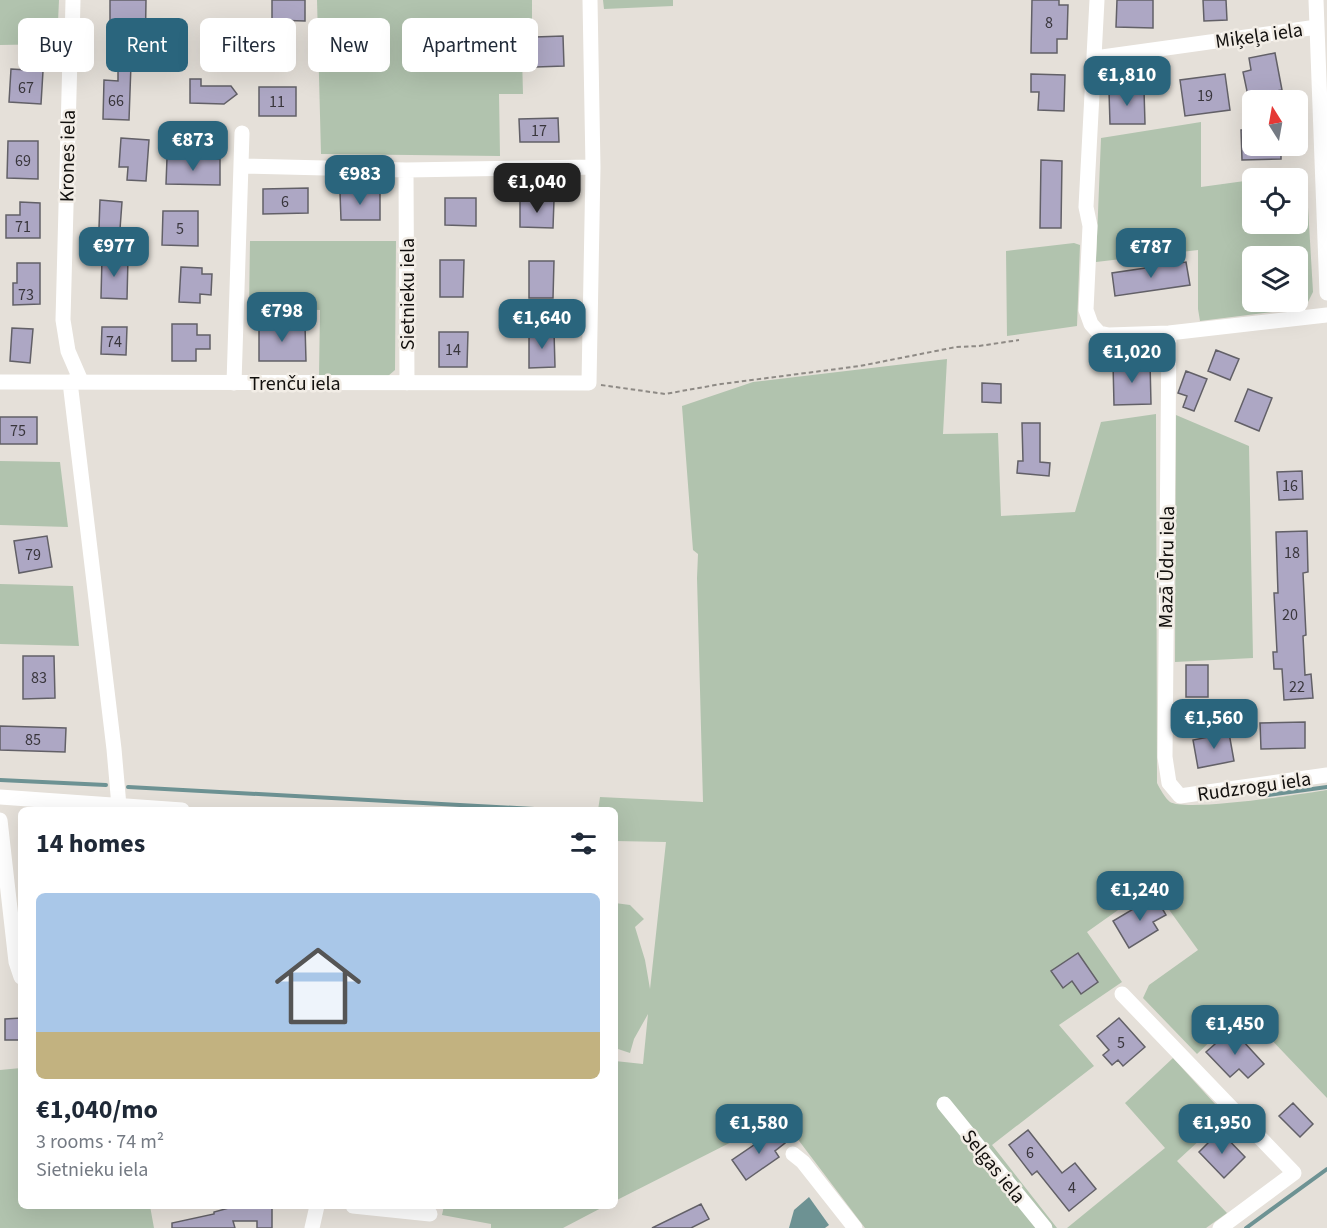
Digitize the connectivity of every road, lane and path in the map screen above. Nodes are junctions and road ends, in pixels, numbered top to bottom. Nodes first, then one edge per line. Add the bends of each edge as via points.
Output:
1 (73, 0) edge
2 (590, 0) edge
3 (1097, 0) edge
4 (1316, 0) edge
5 (1317, 27) junction
6 (1095, 58) junction
7 (242, 133) dead end
8 (241, 166) junction
9 (593, 166) junction
10 (406, 170) junction
11 (1327, 292) edge
12 (1327, 315) edge
13 (1169, 333) junction
14 (1020, 340) dead end
15 (0, 382) edge
16 (76, 382) junction
17 (234, 383) junction
18 (408, 383) junction
19 (589, 383) junction
20 (1327, 775) edge
21 (1180, 796) joint
22 (0, 797) edge
23 (119, 806) junction
24 (135, 807) edge
25 (0, 820) edge
26 (18, 968) edge
27 (1122, 994) dead end
28 (944, 1104) dead end
29 (793, 1154) dead end
30 (316, 1209) edge
31 (382, 1209) edge
32 (430, 1214) dead end
33 (312, 1228) edge
34 (855, 1228) edge
35 (1045, 1228) edge
36 (1220, 1228) edge

1 - 16 street, Krones iela via 63,320
2 - 9 street
3 - 6 street
4 - 5 street
5 - 6 street, Miķeļa iela
5 - 11 street
6 - 13 street via 1086,207 1086,310 1091,324 1100,333
7 - 8 street
8 - 10 street
8 - 17 street
9 - 10 street
9 - 19 street
10 - 18 street, Sietnieku iela
12 - 13 street
13 - 21 street, Mazā Ūdru iela via 1164,757 1169,783
14 - 19 path via 665,394
15 - 16 street, Trenču iela
16 - 17 street, Trenču iela
16 - 23 street, Krones iela
17 - 18 street, Trenču iela
18 - 19 street, Trenču iela
20 - 21 street, Rudzrogu iela
22 - 23 street
23 - 24 street
25 - 26 street
27 - 36 street via 1294,1173
28 - 35 street, Selgas iela
29 - 34 street
30 - 33 street
31 - 32 street

